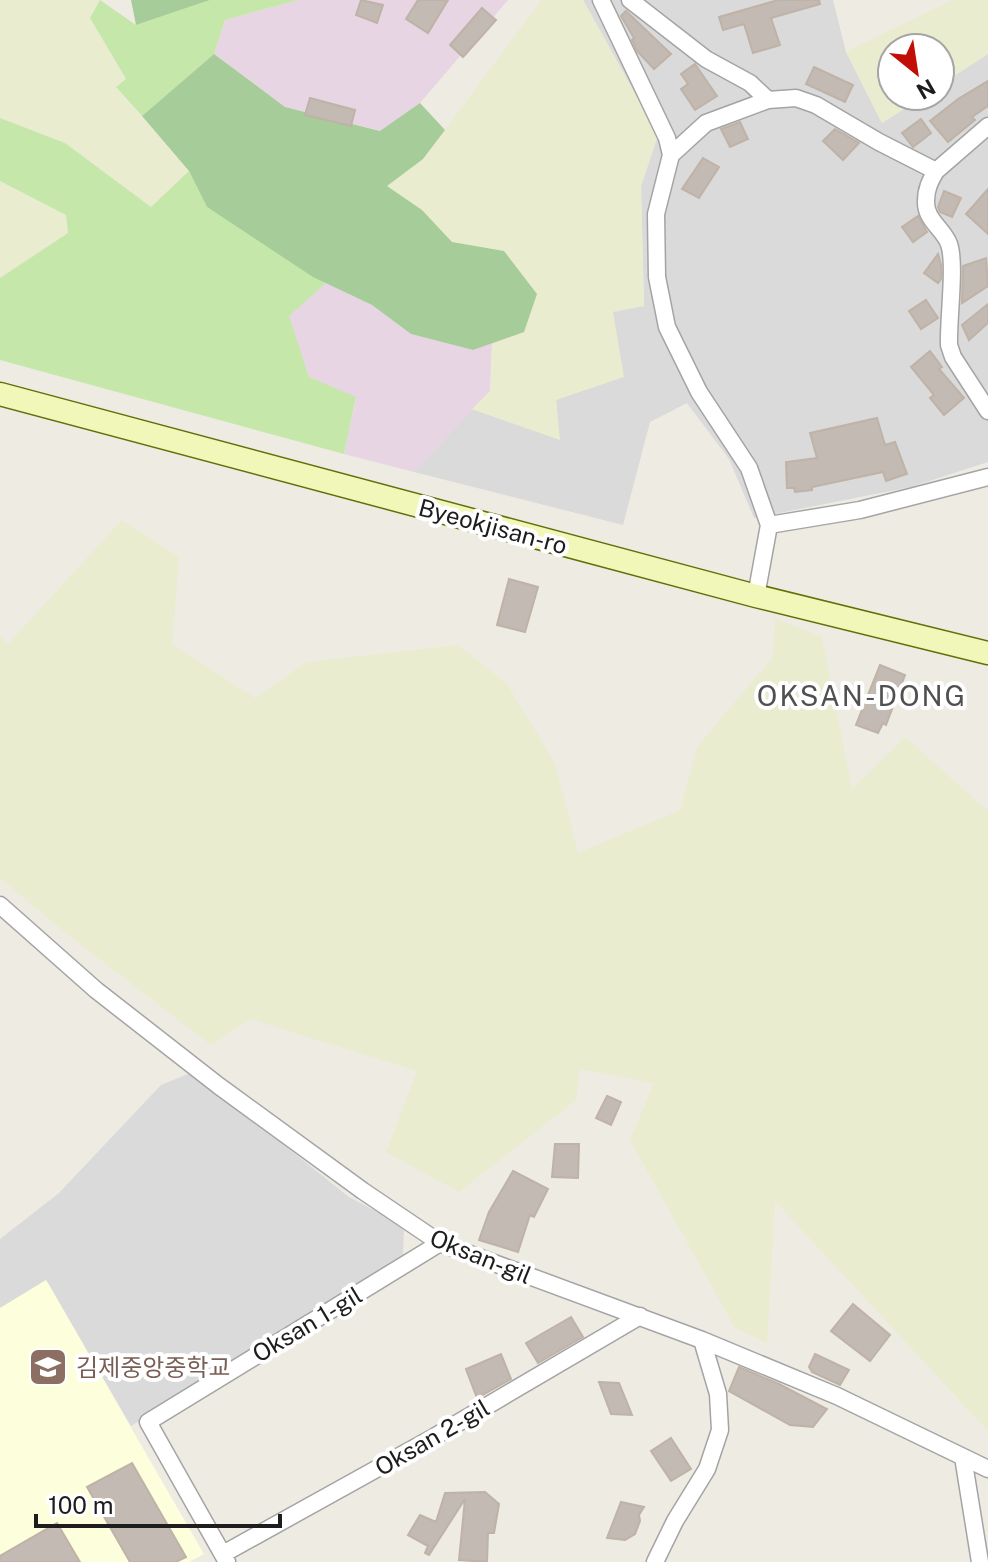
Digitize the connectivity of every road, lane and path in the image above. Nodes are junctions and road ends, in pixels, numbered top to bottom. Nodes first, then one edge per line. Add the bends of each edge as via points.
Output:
1 (601, 0) edge
2 (630, 0) edge
3 (768, 100) junction
4 (988, 126) edge
5 (671, 155) junction
6 (936, 171) junction
7 (0, 394) edge
8 (988, 411) edge
9 (988, 477) edge
10 (769, 525) junction
11 (756, 596) junction
12 (988, 653) edge
13 (0, 905) edge
14 (440, 1243) junction
15 (640, 1316) junction
16 (702, 1340) junction
17 (963, 1457) junction
18 (988, 1469) edge
19 (225, 1558) edge
20 (655, 1562) edge
21 (980, 1562) edge

1 - 5 street
2 - 3 street
3 - 5 street via 706,123
3 - 6 street via 796,98 816,105
4 - 6 street
5 - 10 street via 656,214 657,277 667,327 699,392 749,468
6 - 8 street via 925,203 949,242 949,345
7 - 11 street, Byeokjisan-ro
9 - 10 street via 860,510
10 - 11 street
11 - 12 street, Byeokjisan-ro
13 - 14 street, Oksan-gil via 96,990 219,1086
14 - 15 street, Oksan-gil
14 - 19 street, Oksan 1-gil via 148,1422
15 - 16 street, Oksan-gil
15 - 19 street, Oksan 2-gil
16 - 17 street, Oksan-gil via 837,1396
16 - 20 street via 718,1394 720,1430 707,1469
17 - 18 street, Oksan-gil
17 - 21 street

